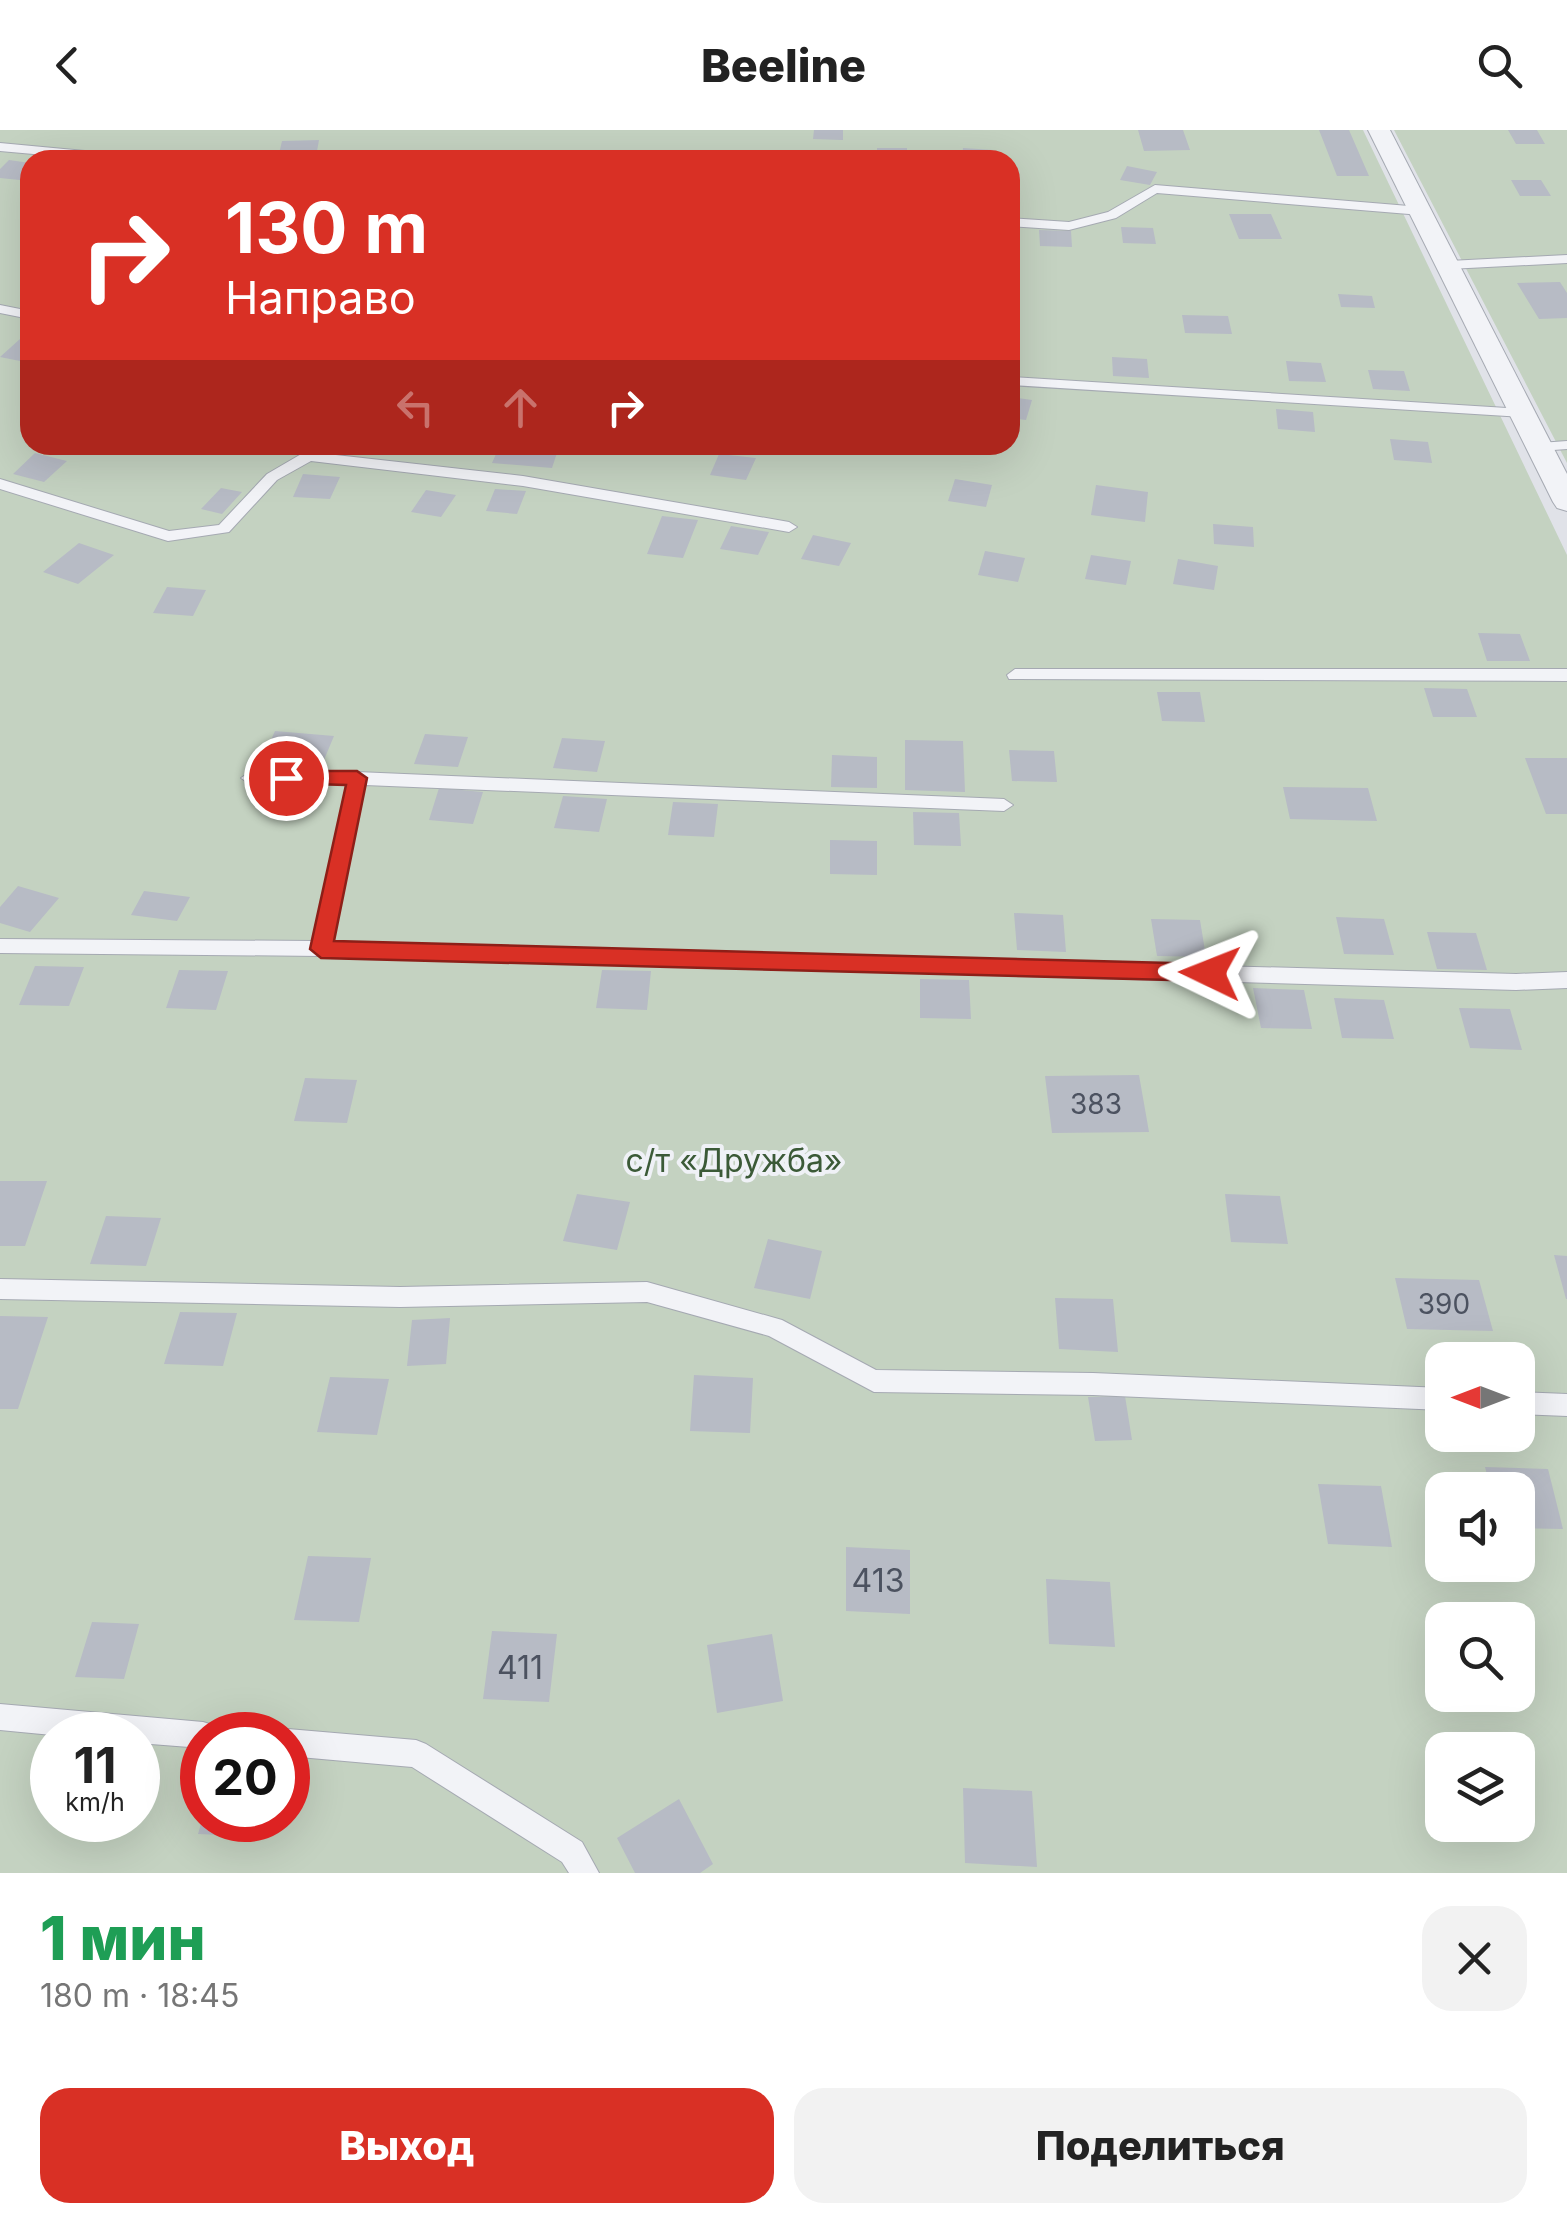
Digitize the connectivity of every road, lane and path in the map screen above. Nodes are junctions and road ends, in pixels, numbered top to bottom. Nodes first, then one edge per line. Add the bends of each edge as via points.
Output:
1 (1380, 130) edge
2 (0, 147) edge
3 (32, 150) edge
4 (1422, 211) junction
5 (1020, 223) edge
6 (1567, 259) edge
7 (1449, 265) junction
8 (1020, 383) edge
9 (1522, 413) junction
10 (1567, 445) edge
11 (1540, 447) junction
12 (307, 455) edge
13 (340, 455) edge
14 (0, 484) edge
15 (1567, 502) edge
16 (788, 527) dead end
17 (1015, 675) dead end
18 (1567, 675) edge
19 (250, 778) dead end
20 (357, 778) junction
21 (1004, 806) dead end
22 (0, 946) edge
23 (321, 949) junction
24 (1567, 980) edge
25 (0, 1289) edge
26 (1425, 1398) edge
27 (1535, 1404) edge
28 (1567, 1405) edge
29 (0, 1717) edge
30 (180, 1733) edge
31 (310, 1745) edge
32 (585, 1873) edge

1 - 4 street
2 - 3 lane
4 - 5 lane via 1156,189 1112,215 1069,226
4 - 7 street
6 - 7 lane
7 - 9 street
8 - 9 lane
9 - 11 street
10 - 11 lane
11 - 15 street
12 - 14 lane via 272,477 224,529 168,536
13 - 16 lane
17 - 18 lane
19 - 20 lane
20 - 21 lane
20 - 23 lane
22 - 23 lane
23 - 24 lane
25 - 26 lane via 400,1297 647,1292 774,1327 874,1381
27 - 28 lane
29 - 30 lane
31 - 32 lane via 416,1754 572,1852

